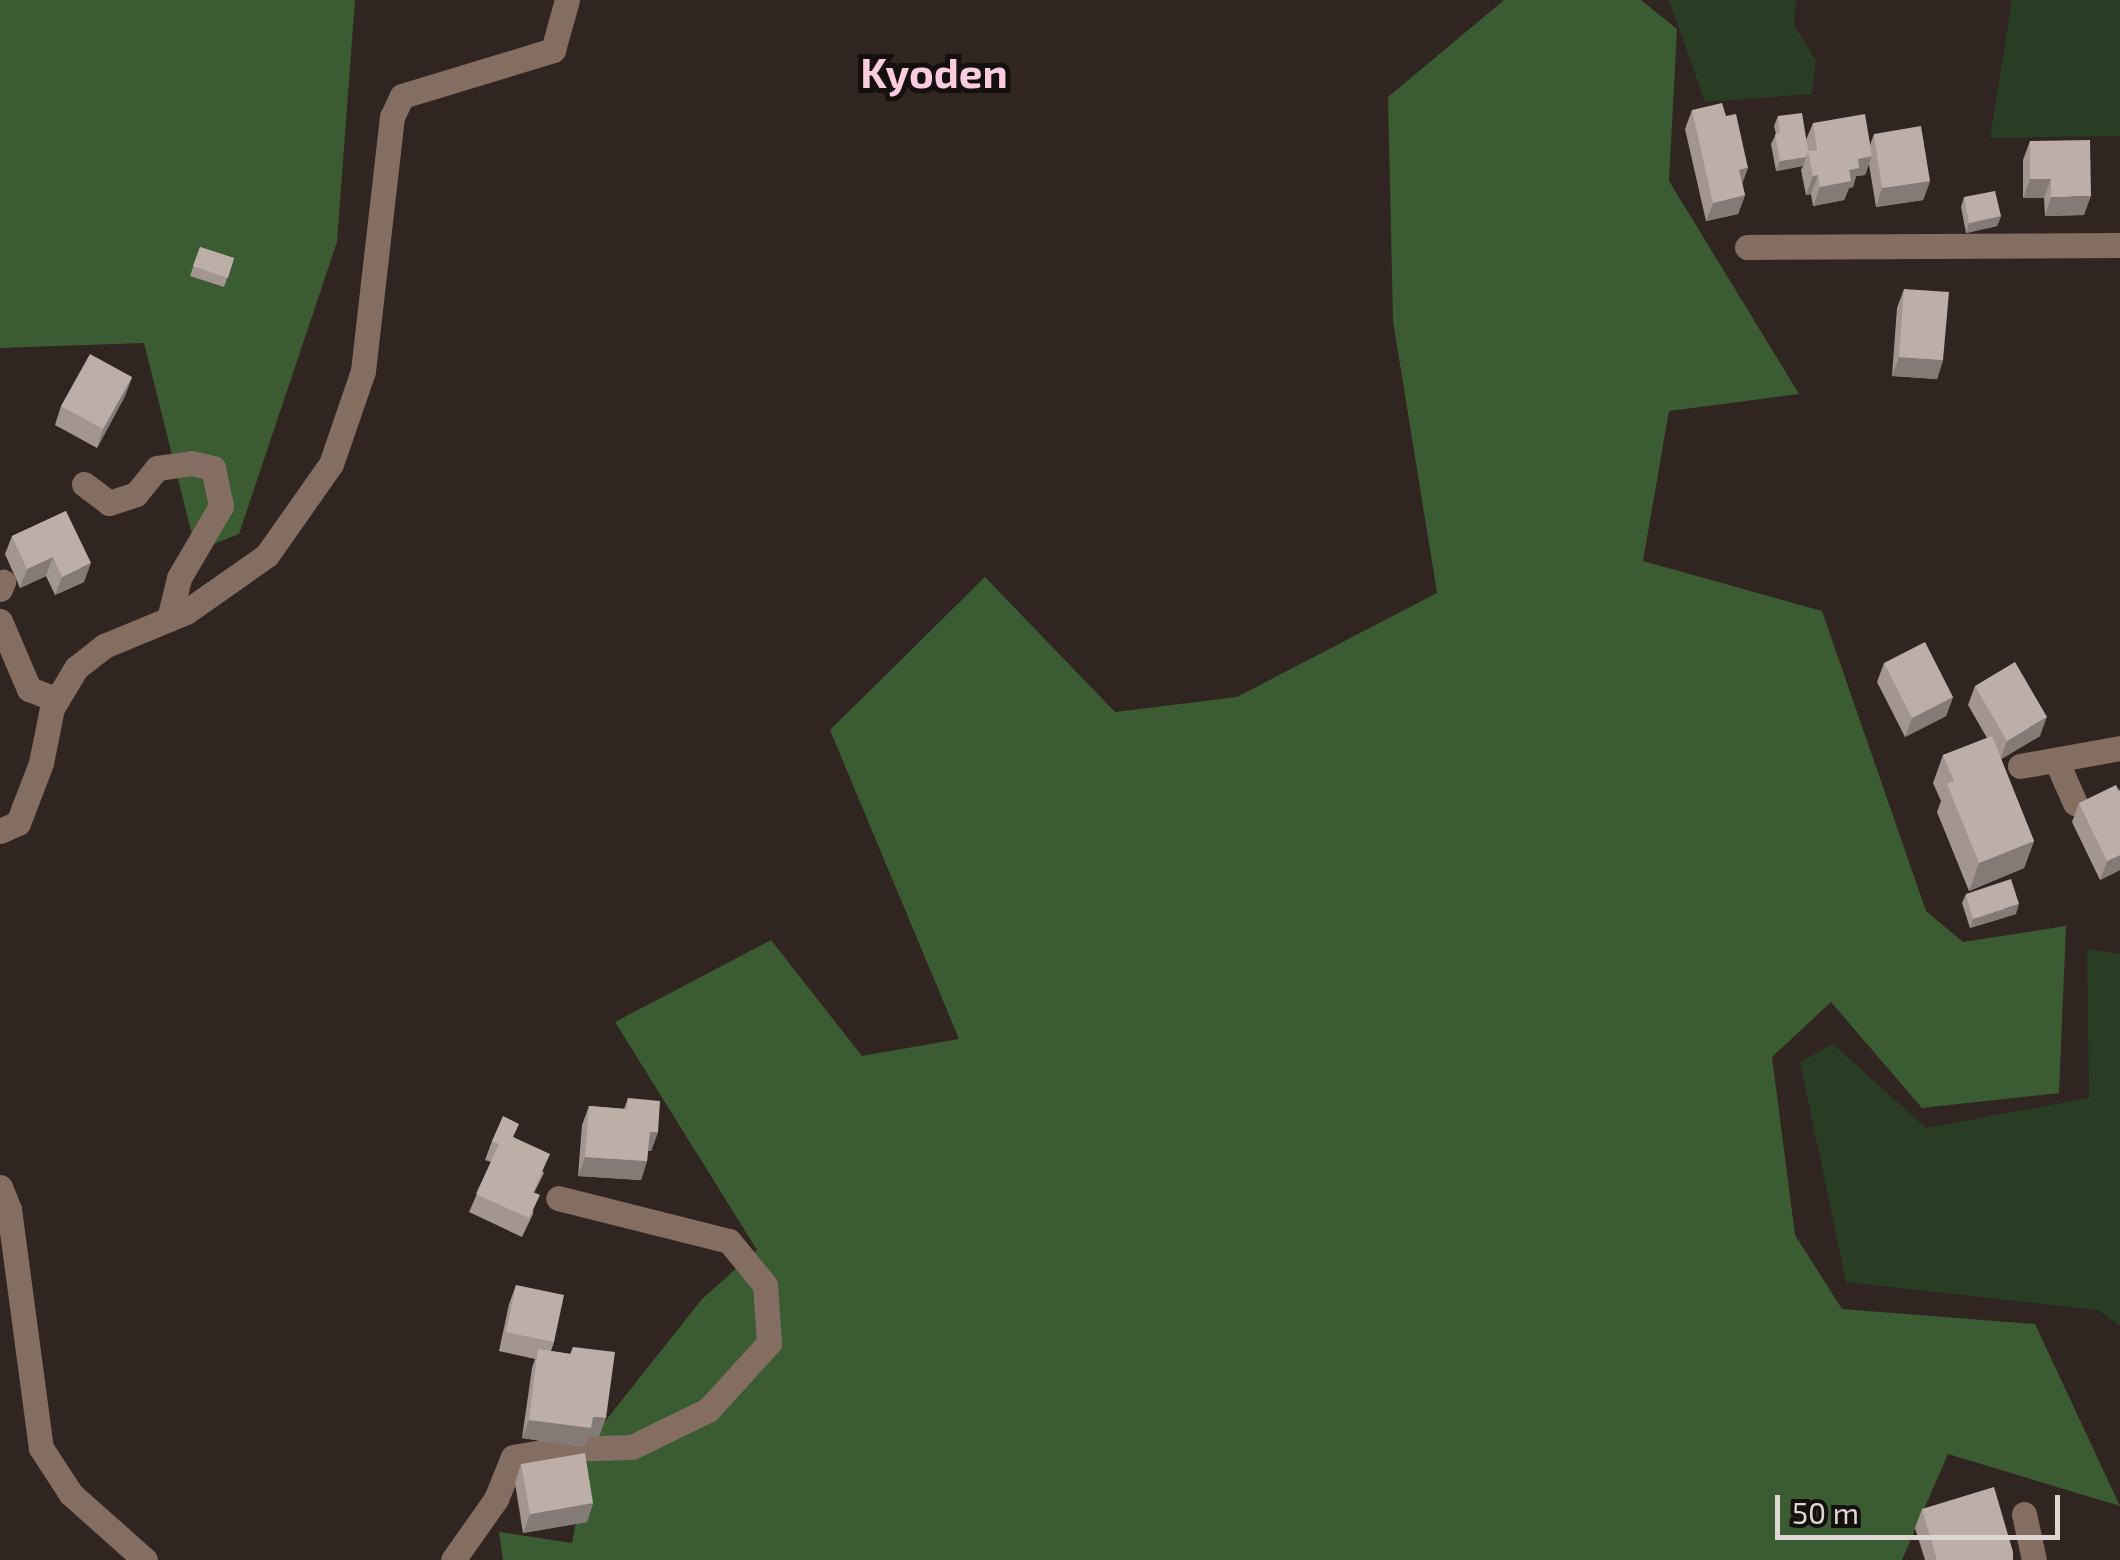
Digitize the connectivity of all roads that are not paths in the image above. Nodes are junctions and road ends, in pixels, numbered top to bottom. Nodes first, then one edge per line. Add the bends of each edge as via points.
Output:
1 (567, 0) edge
2 (2120, 245) edge
3 (1747, 248) dead end
4 (84, 484) dead end
5 (168, 620) junction
6 (0, 621) edge
7 (57, 700) junction
8 (2120, 748) edge
9 (2056, 760) junction
10 (2020, 766) dead end
11 (2076, 802) edge
12 (0, 831) edge
13 (0, 1187) edge
14 (558, 1198) dead end
15 (2024, 1514) dead end
16 (145, 1560) edge
17 (453, 1560) edge
18 (2034, 1560) edge

1 - 5 street via 552,50 402,96 392,117 363,371 331,464 266,555
2 - 3 street
4 - 5 street via 109,503 136,494 158,468 213,468 221,506 179,578
5 - 7 street via 104,646 76,668
6 - 7 street via 29,689
7 - 12 street via 18,822
8 - 9 street
9 - 10 street
9 - 11 street
13 - 16 street via 9,1208 42,1448 71,1494
14 - 17 street via 729,1241 766,1286 769,1343 708,1410 632,1447 513,1457 496,1499
15 - 18 street

